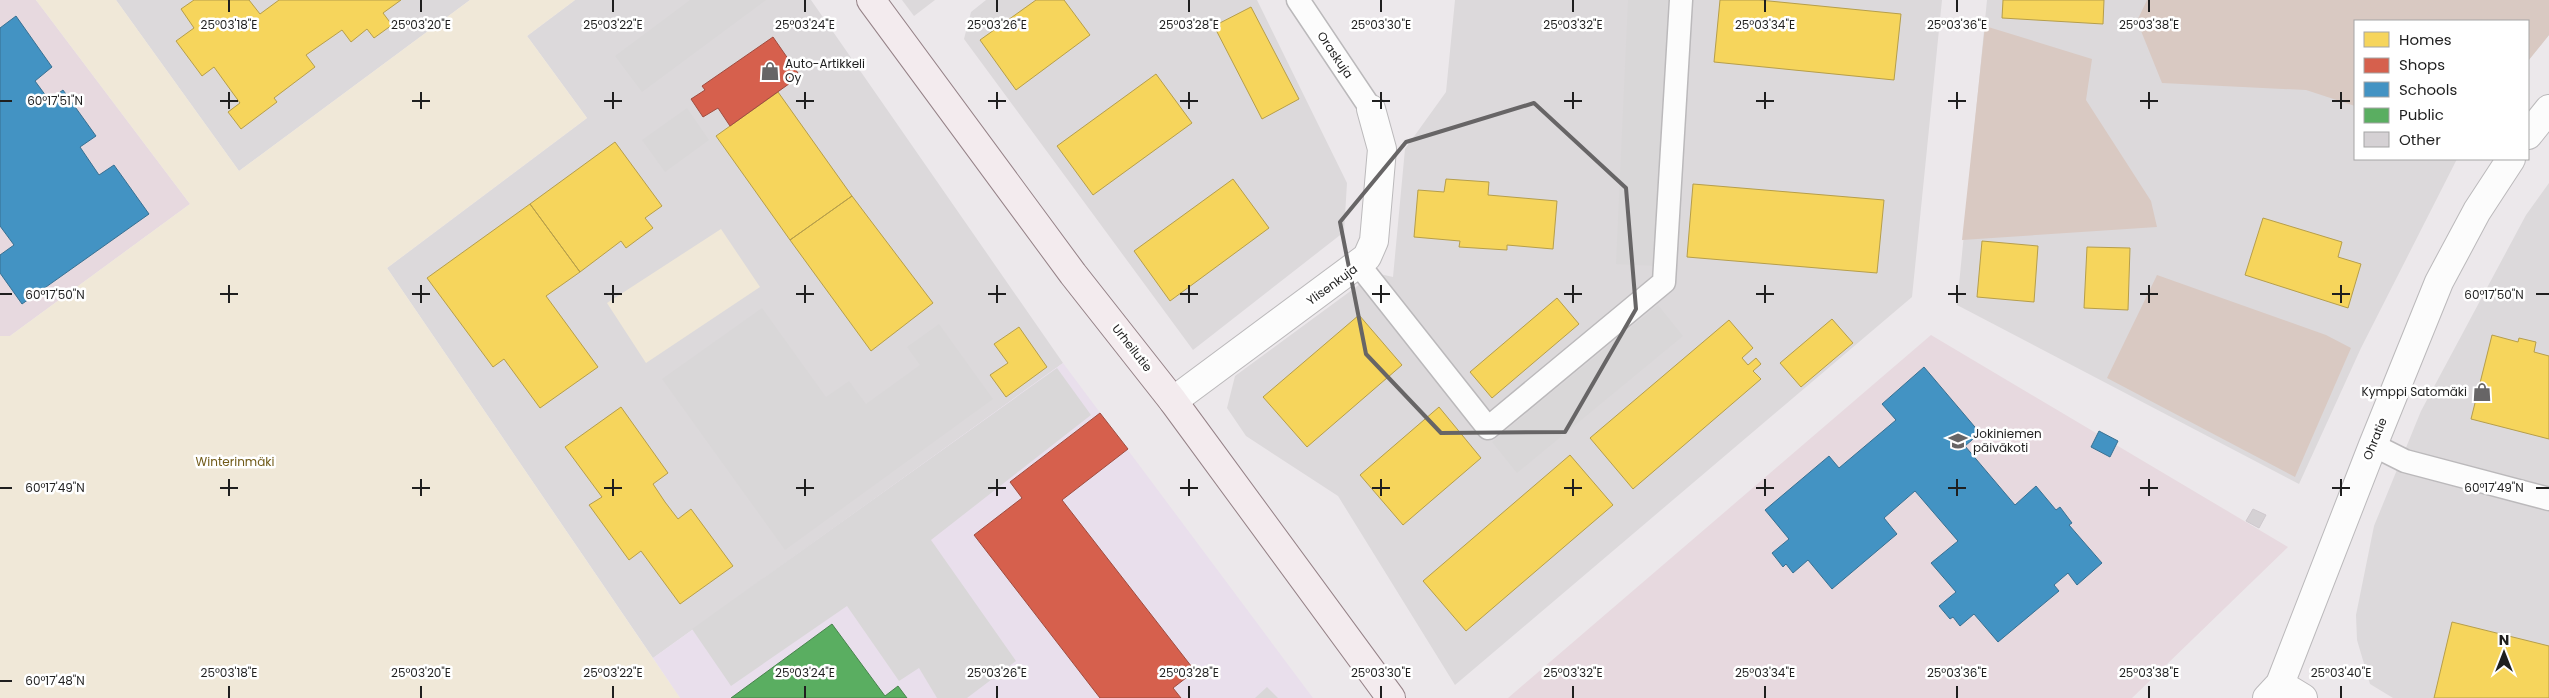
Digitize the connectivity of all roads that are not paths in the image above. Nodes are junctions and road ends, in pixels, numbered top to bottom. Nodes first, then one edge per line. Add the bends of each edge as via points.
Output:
1 (871, 0) edge
2 (1298, 0) edge
3 (1681, 0) edge
4 (1371, 109) joint
5 (2549, 109) edge
6 (2529, 134) edge
7 (2510, 160) edge
8 (1359, 265) junction
9 (1174, 401) junction
10 (2373, 445) junction
11 (2549, 499) edge
12 (2273, 691) edge
13 (1392, 698) edge
14 (2303, 698) edge

1 - 9 main road, Urheilutie via 1072,274
2 - 4 lane, Oraskuja
3 - 8 lane via 1664,282 1488,428
4 - 8 street, Ylisenkuja via 1382,150 1374,241 1367,257
5 - 6 street
7 - 10 street, Ohratie via 2477,211 2439,282
8 - 9 street, Ylisenkuja
9 - 13 main road, Urheilutie
10 - 11 lane via 2406,461
10 - 12 street, Ohratie
12 - 14 street

